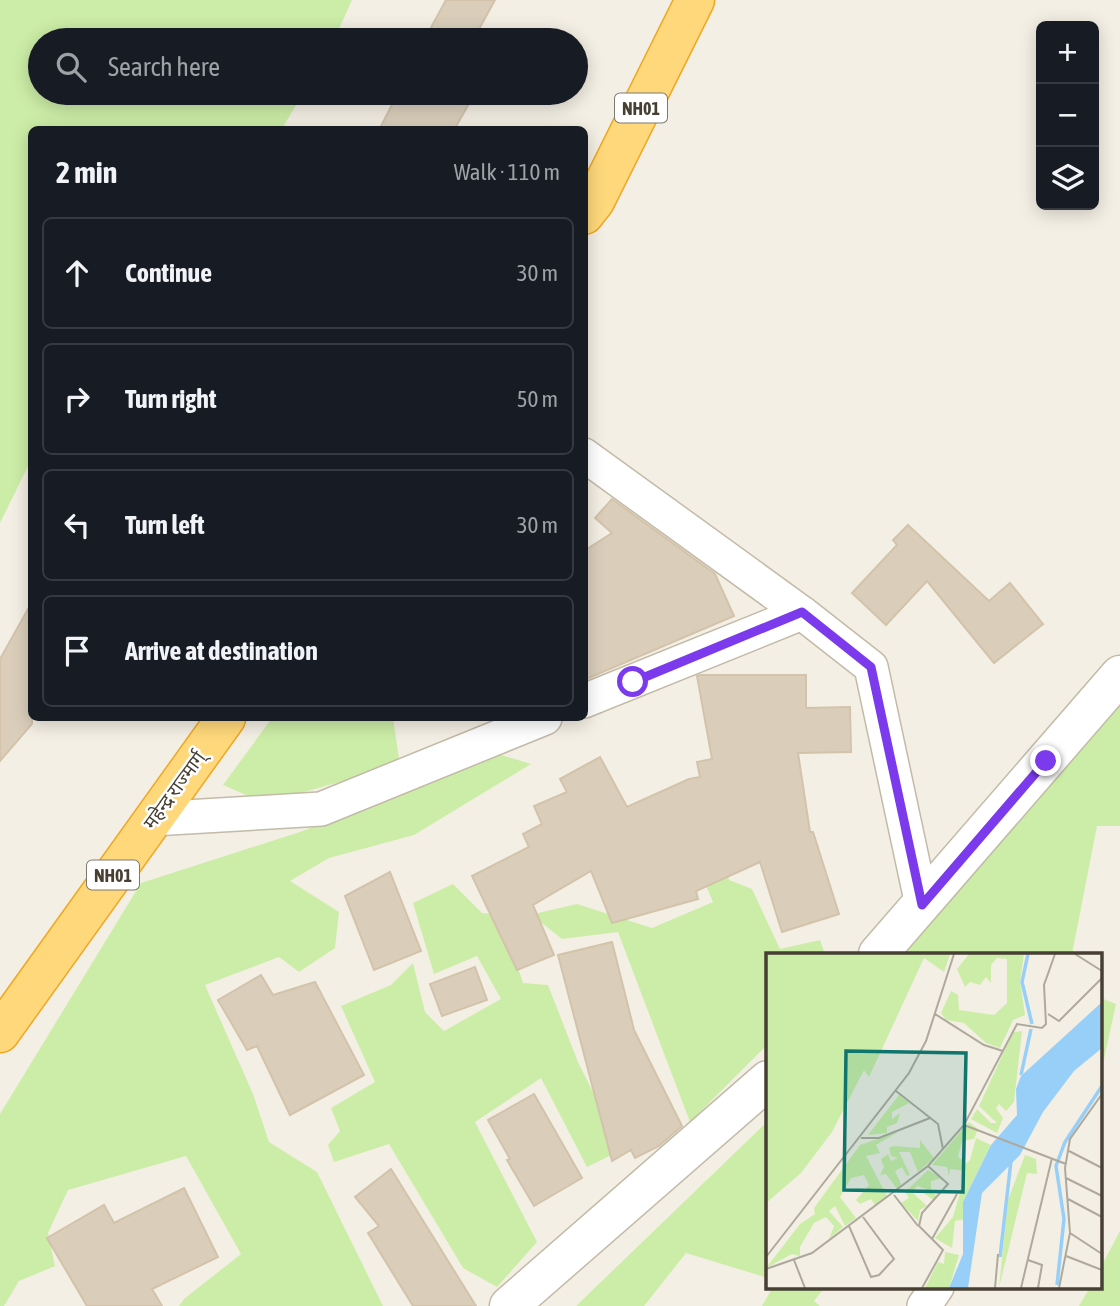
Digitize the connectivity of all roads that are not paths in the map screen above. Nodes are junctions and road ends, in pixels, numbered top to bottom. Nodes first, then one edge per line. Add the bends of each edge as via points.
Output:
1 (695, 0) edge
2 (588, 210) edge
3 (588, 458) edge
4 (802, 612) junction
5 (1119, 678) edge
6 (588, 699) edge
7 (224, 721) edge
8 (538, 721) edge
9 (153, 819) junction
10 (922, 905) junction
11 (879, 953) edge
12 (0, 1033) edge
13 (766, 1082) edge
14 (936, 1288) edge
15 (509, 1306) edge
16 (924, 1306) edge

1 - 2 highway, NH01
3 - 4 street
4 - 6 street
4 - 10 street via 871,667
5 - 10 street
7 - 9 highway, महेन्द्र राज्मार्ग् / NH01
8 - 9 street via 321,809
9 - 12 highway, महेन्द्र राज्मार्ग् / NH01
10 - 11 street
13 - 15 street
14 - 16 street

